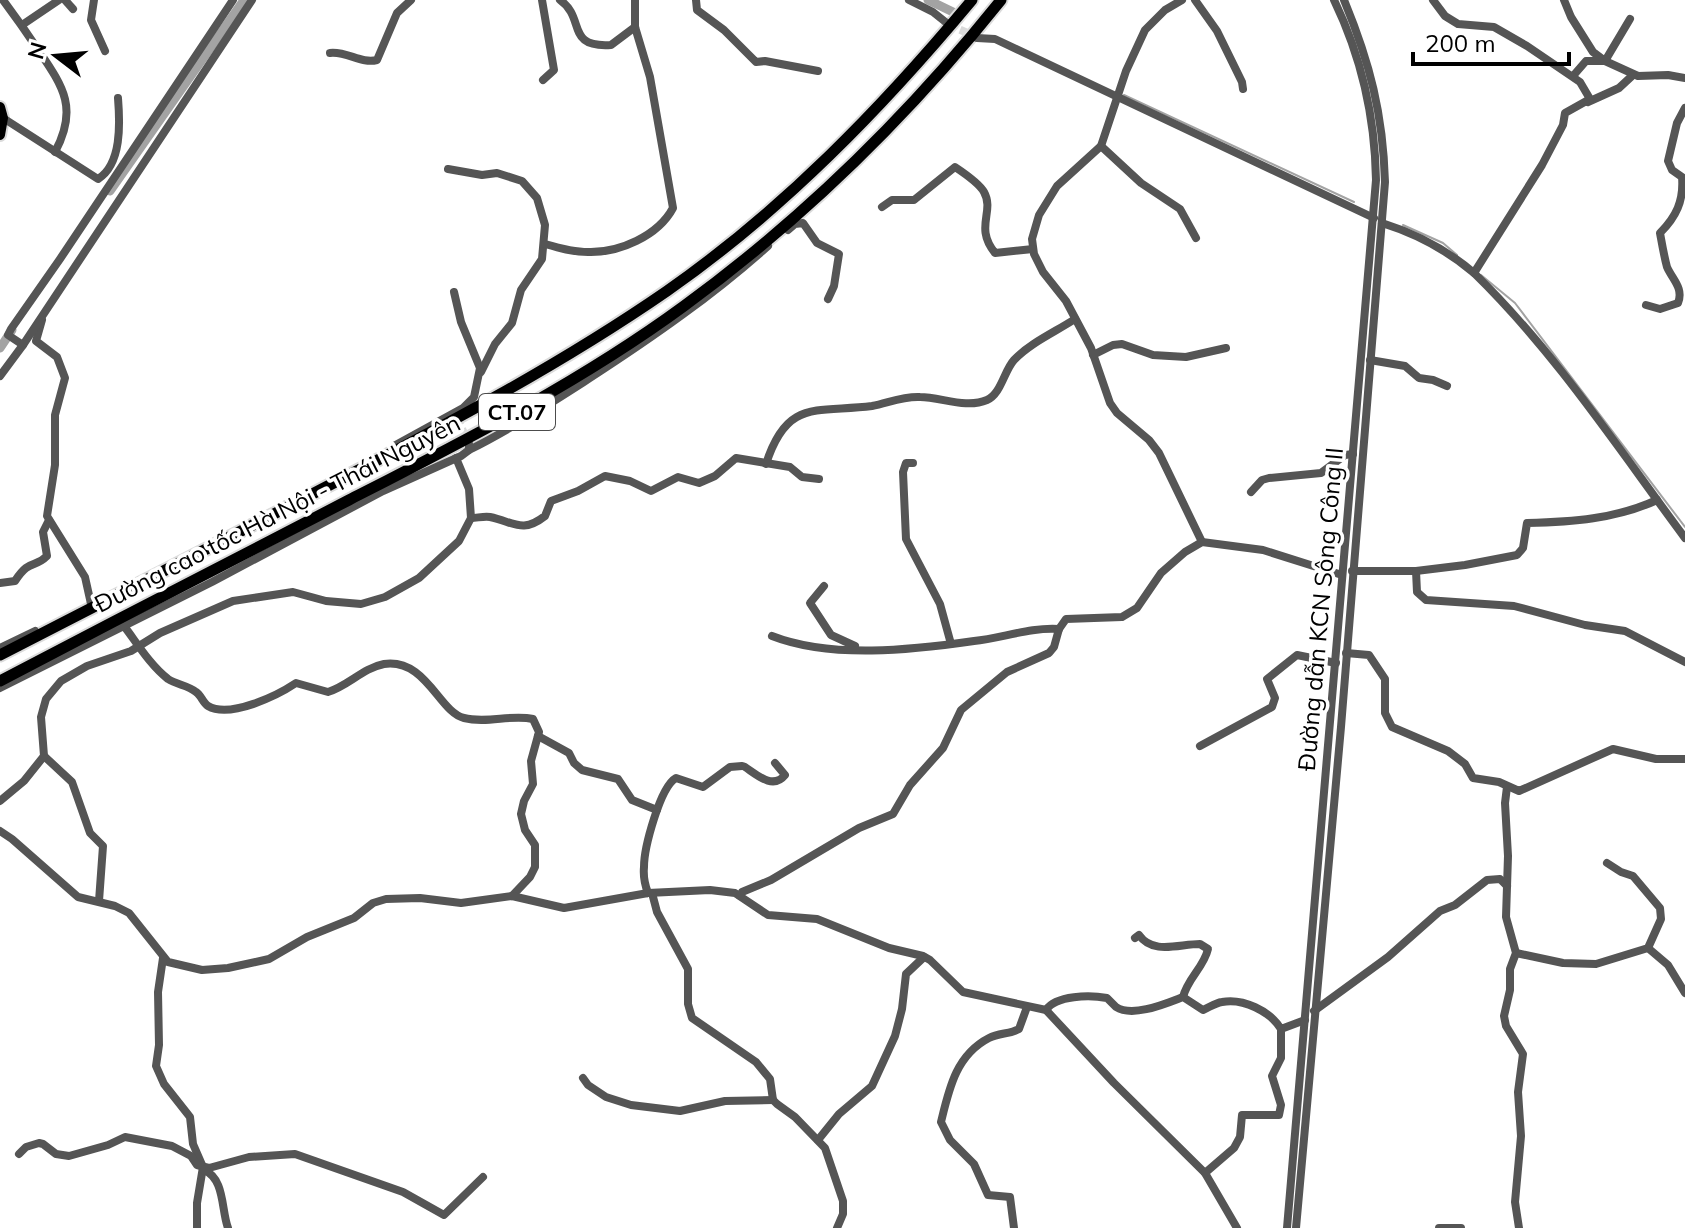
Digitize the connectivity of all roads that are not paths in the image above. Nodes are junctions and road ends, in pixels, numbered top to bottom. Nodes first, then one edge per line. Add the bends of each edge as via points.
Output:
1 (3, 0) edge
2 (59, 0) edge
3 (65, 0) edge
4 (94, 0) edge
5 (233, 0) edge
6 (252, 0) edge
7 (411, 0) edge
8 (542, 0) edge
9 (560, 0) edge
10 (635, 0) edge
11 (696, 0) edge
12 (909, 0) edge
13 (969, 0) edge
14 (1003, 0) edge
15 (1182, 0) edge
16 (1195, 0) edge
17 (1334, 0) edge
18 (1344, 0) edge
19 (1433, 0) edge
20 (1564, 0) edge
21 (73, 9) dead end
22 (1630, 19) dead end
23 (948, 24) tunnel mouth
24 (22, 25) junction
25 (635, 27) junction
26 (977, 38) tunnel mouth
27 (105, 51) dead end
28 (330, 53) dead end
29 (1605, 61) junction
30 (818, 71) dead end
31 (1633, 75) junction
32 (1573, 76) junction
33 (1685, 78) edge
34 (543, 80) dead end
35 (1243, 89) dead end
36 (1372, 94) junction
37 (1116, 97) junction
38 (118, 98) dead end
39 (1588, 102) junction
40 (1685, 108) edge
41 (1, 112) edge
42 (0, 135) edge
43 (1101, 146) junction
44 (55, 152) junction
45 (448, 169) dead end
46 (882, 207) dead end
47 (1378, 220) junction
48 (1196, 238) dead end
49 (545, 244) junction
50 (1033, 249) junction
51 (1477, 270) junction
52 (454, 292) dead end
53 (828, 299) dead end
54 (1646, 305) dead end
55 (43, 313) junction
56 (1075, 319) junction
57 (22, 344) junction
58 (1226, 348) dead end
59 (1093, 355) junction
60 (1370, 360) junction
61 (480, 372) junction
62 (0, 376) edge
63 (1447, 386) dead end
64 (1353, 454) junction
65 (456, 458) junction
66 (913, 463) dead end
67 (766, 464) junction
68 (1355, 478) junction
69 (819, 479) dead end
70 (1251, 492) dead end
71 (1657, 500) junction
72 (471, 518) junction
73 (49, 520) junction
74 (1685, 538) edge
75 (1202, 542) junction
76 (1352, 571) junction
77 (1416, 571) junction
78 (1342, 575) junction
79 (0, 583) edge
80 (824, 586) dead end
81 (91, 604) junction
82 (124, 626) junction
83 (1059, 629) junction
84 (772, 636) dead end
85 (951, 644) junction
86 (140, 647) junction
87 (0, 648) edge
88 (864, 649) junction
89 (1346, 653) junction
90 (0, 655) edge
91 (1685, 662) edge
92 (1336, 663) junction
93 (0, 681) edge
94 (0, 688) edge
95 (538, 736) junction
96 (1200, 746) dead end
97 (44, 756) junction
98 (1685, 759) edge
99 (775, 763) dead end
100 (1507, 787) junction
101 (0, 801) edge
102 (657, 810) junction
103 (0, 831) edge
104 (1607, 863) dead end
105 (1507, 886) junction
106 (650, 893) junction
107 (512, 896) junction
108 (740, 896) junction
109 (99, 901) junction
110 (1135, 938) dead end
111 (1317, 946) junction
112 (1648, 948) junction
113 (1516, 953) junction
114 (924, 957) junction
115 (163, 958) junction
116 (1685, 993) edge
117 (1183, 997) junction
118 (1027, 1007) junction
119 (1046, 1010) junction
120 (1314, 1011) junction
121 (1305, 1020) junction
122 (1281, 1029) junction
123 (583, 1078) dead end
124 (773, 1100) junction
125 (818, 1140) junction
126 (19, 1154) dead end
127 (204, 1169) junction
128 (1205, 1173) junction
129 (483, 1177) dead end
130 (197, 1228) edge
131 (228, 1228) edge
132 (837, 1228) edge
133 (1014, 1228) edge
134 (1237, 1228) edge
135 (1287, 1228) edge
136 (1296, 1228) edge
137 (1439, 1228) edge
138 (1461, 1228) edge
139 (1519, 1228) edge

1 - 24 street
2 - 24 street
3 - 21 street
4 - 27 street via 91,20
5 - 57 street via 11,329 10,336
6 - 55 street
7 - 28 street via 397,13 377,60
8 - 34 street via 554,70
9 - 25 street via 584,42 611,45
10 - 25 street
11 - 30 street via 697,10 752,60
12 - 23 street
13 - 90 highway, Đường cao tốc Hà Nội - Thái Nguyên / CT.07 via 871,116 784,197 668,290 493,400
14 - 93 highway, Đường cao tốc Hà Nội - Thái Nguyên / CT.07 via 887,132 799,214 682,308 501,421
15 - 37 street via 1145,30
16 - 35 street via 1217,31
17 - 36 street, Đường dẫn KCN Sông Công II
18 - 36 street, Đường dẫn KCN Sông Công II via 1360,38
19 - 32 street via 1451,21 1494,27
20 - 29 street via 1593,52
22 - 29 street
24 - 44 street via 65,96 68,120
25 - 49 street via 649,71 673,208 657,230 610,249 589,252
26 - 37 street via 995,39
29 - 31 street
29 - 32 street via 1586,61
31 - 33 street
31 - 39 street
32 - 39 street via 1585,87
36 - 47 street, Đường dẫn KCN Sông Công II via 1384,148
37 - 43 street
37 - 47 street
38 - 44 street via 119,135 101,178
39 - 51 street via 1565,113 1554,143
40 - 54 street via 1668,161 1682,177 1682,201 1660,233 1668,271 1681,297 1664,308
41 - 42 main road
41 - 44 street
43 - 48 street via 1180,209
43 - 50 street via 1057,186 1035,224
45 - 49 street via 502,174 528,185 541,207
46 - 50 street via 892,200 914,200 955,167 983,190 984,230 995,253
47 - 51 street via 1417,235
47 - 60 street, Đường dẫn KCN Sông Công II
47 - 64 street, Đường dẫn KCN Sông Công II
49 - 61 street via 542,259 518,297 512,323
50 - 56 street
51 - 71 street
52 - 61 street
53 - 65 street via 839,254 817,243 803,223 795,224 669,326
55 - 57 street
55 - 73 street via 36,341 57,357 65,378 55,415
56 - 59 street
56 - 67 street via 1012,362 987,400 961,403 912,397 809,410 777,437
57 - 62 street
58 - 59 street via 1176,356 1141,353 1122,344
59 - 75 street via 1110,403 1163,459
60 - 63 street via 1405,366 1419,378
60 - 68 street, Đường dẫn KCN Sông Công II
61 - 81 street via 472,401 455,415
64 - 68 street, Đường dẫn KCN Sông Công II
64 - 70 street via 1323,472 1262,480
65 - 72 street via 469,489
65 - 82 street
66 - 85 street via 906,463 902,478 906,539 940,604
67 - 69 street
67 - 72 street via 736,458 699,483 678,477 651,491 605,476 551,501 545,516 527,526
68 - 76 street, Đường dẫn KCN Sông Công II
68 - 78 street, Đường dẫn KCN Sông Công II
71 - 74 street
71 - 77 street via 1603,517 1527,523 1517,555
72 - 86 street via 454,546 419,578 385,597 352,604 293,592 249,598 213,609
73 - 79 street via 43,532 44,560 25,566 15,581
73 - 81 street via 85,577
75 - 78 street via 1263,550
75 - 83 street via 1161,573 1130,613 1070,617
76 - 77 street
76 - 89 street, Đường dẫn KCN Sông Công II
77 - 91 street via 1417,592 1426,600 1514,606 1625,631
78 - 92 street, Đường dẫn KCN Sông Công II
80 - 88 street via 810,603 819,619 834,638
81 - 87 street
82 - 86 street
82 - 94 street
83 - 85 street
83 - 108 street via 1049,653 1007,672 961,710 943,748 893,814
84 - 88 street via 808,647
85 - 88 street
86 - 95 street via 167,678 216,708 250,705 296,683 328,692 389,664 424,678 462,718 528,718 536,721
86 - 97 street via 87,666 54,688 42,711
89 - 100 street via 1369,655 1383,675 1385,713 1392,727 1457,757 1473,778
89 - 111 street, Đường dẫn KCN Sông Công II
92 - 96 street via 1297,655 1267,679 1275,698 1272,707
92 - 111 street, Đường dẫn KCN Sông Công II
95 - 102 street via 569,753 582,770 618,779 632,800
95 - 107 street via 531,761 533,784 521,814 535,845 535,872
97 - 101 street
97 - 109 street via 70,778 90,833 103,846
98 - 100 street via 1613,749 1519,791
99 - 102 street via 785,775 781,780 766,780 744,767 730,767 703,787 672,779
100 - 105 street
102 - 106 street via 644,859
103 - 109 street via 80,899
104 - 112 street via 1633,876 1660,908 1661,919
105 - 113 street via 1506,917
105 - 120 street via 1500,879 1487,880 1425,921 1388,957
106 - 107 street via 564,908
106 - 108 street via 710,890
106 - 124 street via 688,969 692,1018 764,1070
107 - 115 street via 461,903 381,900 269,959 228,968 202,970
108 - 114 street via 768,915 817,919
109 - 115 street via 129,913
110 - 117 street via 1139,935 1154,947 1200,944 1208,949
111 - 120 street, Đường dẫn KCN Sông Công II
111 - 121 street, Đường dẫn KCN Sông Công II
112 - 113 street via 1606,963 1580,965
112 - 116 street via 1668,965
113 - 139 street via 1504,1016 1523,1054 1515,1202
114 - 118 street via 963,992
114 - 125 street via 906,974 895,1036 872,1086
115 - 127 street via 156,1066 190,1117 193,1144
117 - 119 street via 1131,1010 1096,996 1055,1001
117 - 122 street via 1203,1010 1226,1001 1253,1006
118 - 119 street
118 - 133 street via 1019,1029 990,1037 954,1074 941,1122 950,1140 974,1164 988,1195 1010,1197
119 - 128 street
120 - 136 street, Đường dẫn KCN Sông Công II
121 - 122 street
121 - 135 street, Đường dẫn KCN Sông Công II
122 - 128 street via 1281,1058 1272,1076 1279,1115 1242,1115 1234,1148
123 - 124 street via 606,1097 680,1111 725,1101
124 - 125 street
125 - 132 street via 843,1201
126 - 127 street via 39,1143 69,1156 132,1137 179,1148
127 - 129 street via 242,1158 295,1154 403,1192 444,1215
127 - 130 street
127 - 131 street via 216,1177
128 - 134 street
137 - 138 street

